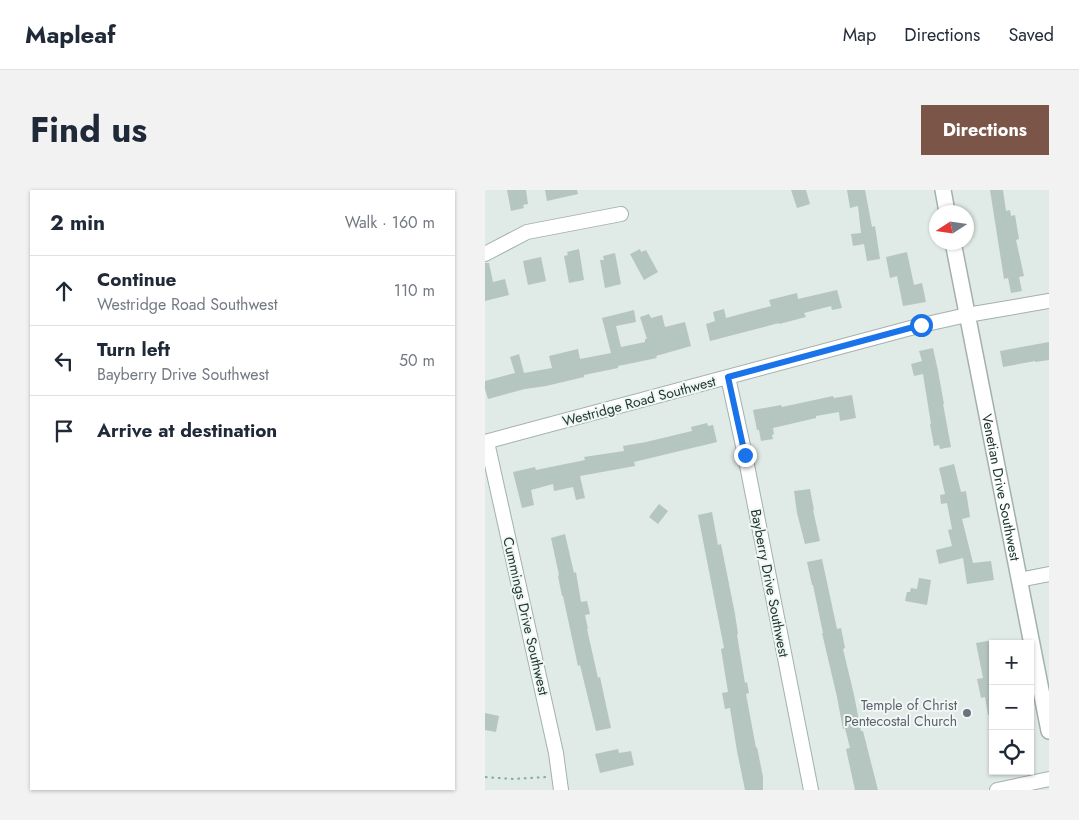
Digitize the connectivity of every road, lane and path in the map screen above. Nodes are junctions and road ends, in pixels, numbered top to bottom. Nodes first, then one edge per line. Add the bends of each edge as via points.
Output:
1 (943, 190) edge
2 (946, 205) edge
3 (621, 214) dead end
4 (955, 250) edge
5 (485, 254) edge
6 (1049, 301) edge
7 (967, 315) junction
8 (728, 377) junction
9 (486, 442) edge
10 (1049, 574) edge
11 (1019, 580) junction
12 (1049, 731) edge
13 (559, 776) junction
14 (485, 777) edge
15 (1049, 779) edge
16 (561, 790) edge
17 (811, 790) edge
18 (997, 790) edge

1 - 2 street
3 - 5 street via 527,232
4 - 7 street, Venetian Drive Southwest
6 - 7 street, Westridge Road Southwest
7 - 8 street, Westridge Road Southwest
7 - 11 street, Venetian Drive Southwest
8 - 9 street, Westridge Road Southwest
8 - 17 street, Bayberry Drive Southwest
9 - 13 street, Cummings Drive Southwest
10 - 11 street
11 - 12 street, Venetian Drive Southwest
13 - 14 path
13 - 16 street, Cummings Drive Southwest
15 - 18 street

